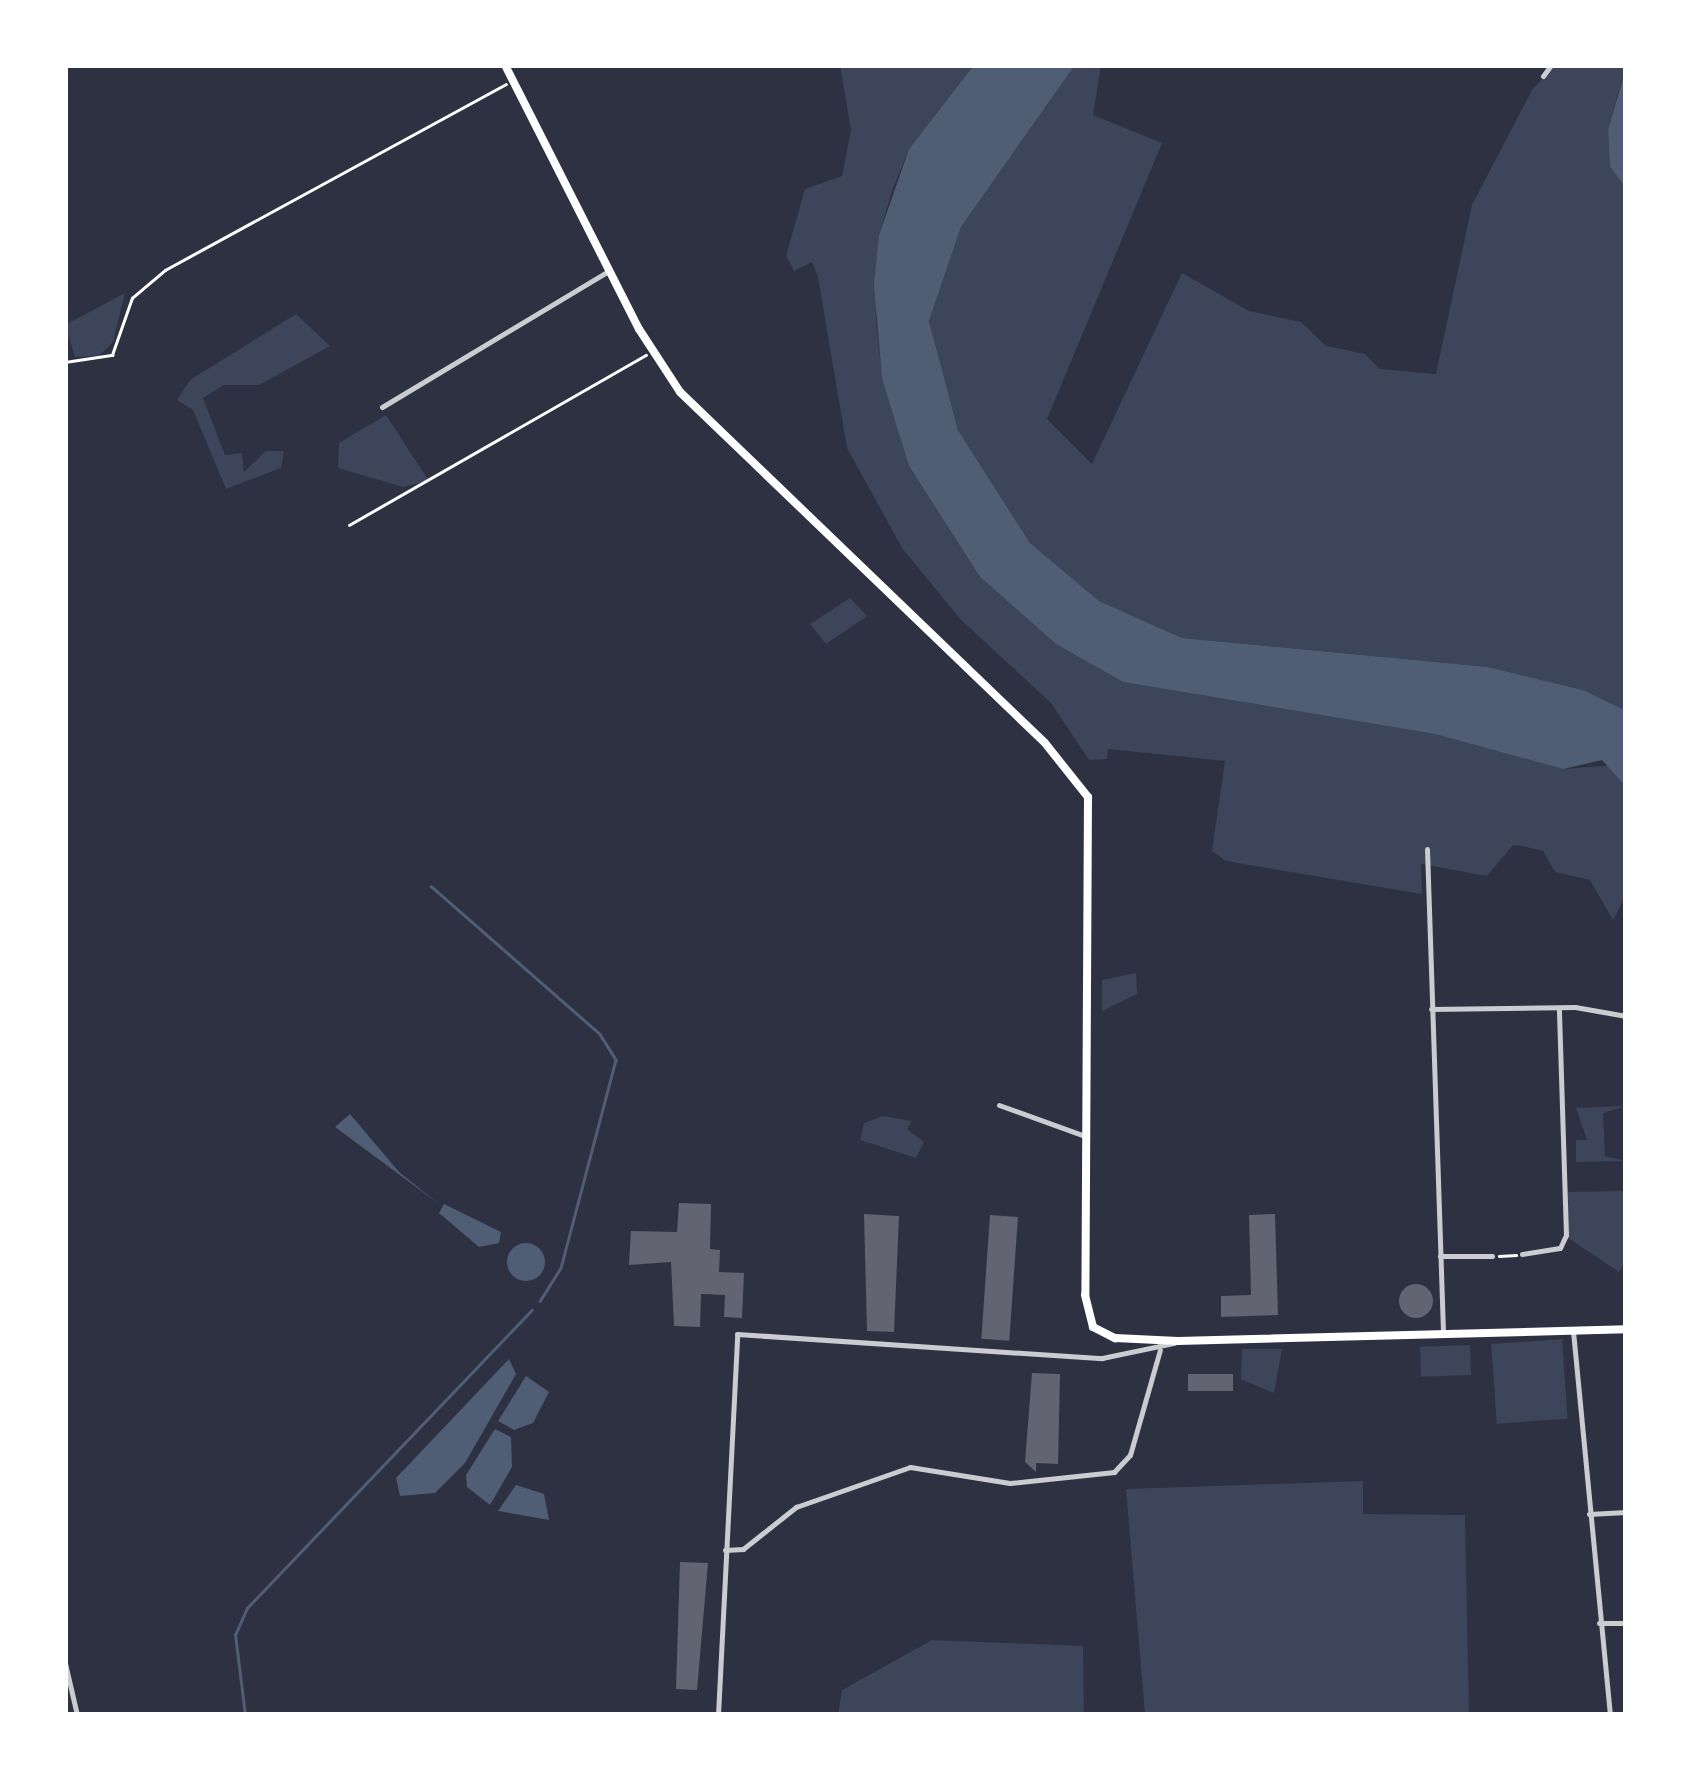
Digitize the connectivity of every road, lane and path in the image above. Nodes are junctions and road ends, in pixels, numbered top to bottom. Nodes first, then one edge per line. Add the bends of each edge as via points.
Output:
1 (505, 65) edge
2 (1551, 65) edge
3 (1542, 76) dead end
4 (513, 81) junction
5 (608, 270) junction
6 (652, 352) junction
7 (65, 362) edge
8 (382, 407) dead end
9 (349, 525) dead end
10 (1426, 849) dead end
11 (1559, 1008) junction
12 (1431, 1009) junction
13 (1626, 1016) edge
14 (999, 1105) dead end
15 (1087, 1137) junction
16 (1522, 1254) joint
17 (1440, 1256) junction
18 (1492, 1256) joint
19 (1626, 1329) edge
20 (1574, 1331) junction
21 (1443, 1335) junction
22 (1178, 1341) junction
23 (1160, 1350) junction
24 (1626, 1512) edge
25 (1588, 1514) junction
26 (725, 1550) junction
27 (1626, 1622) edge
28 (1599, 1623) junction
29 (65, 1663) edge
30 (77, 1715) edge
31 (718, 1715) edge
32 (1610, 1715) edge

1 - 4 main road
2 - 3 street
4 - 5 main road
4 - 7 path via 165,270 132,298 112,355
5 - 6 main road
5 - 8 street
6 - 9 path
6 - 15 main road via 698,413 1045,743 1088,798
10 - 12 street
11 - 12 street
11 - 13 street
11 - 16 street via 1566,1235 1560,1248
12 - 17 street
14 - 15 street
15 - 22 main road via 1088,1314 1110,1337
16 - 18 path
17 - 18 street
17 - 21 street
19 - 20 main road
20 - 21 main road
20 - 25 street
21 - 22 main road
22 - 23 street
23 - 26 street via 1130,1455 1114,1472 1010,1483 910,1468 796,1507 743,1549
23 - 26 street via 1064,1357 737,1334
24 - 25 street
25 - 28 street
26 - 31 street
27 - 28 street
28 - 32 street
29 - 30 street

